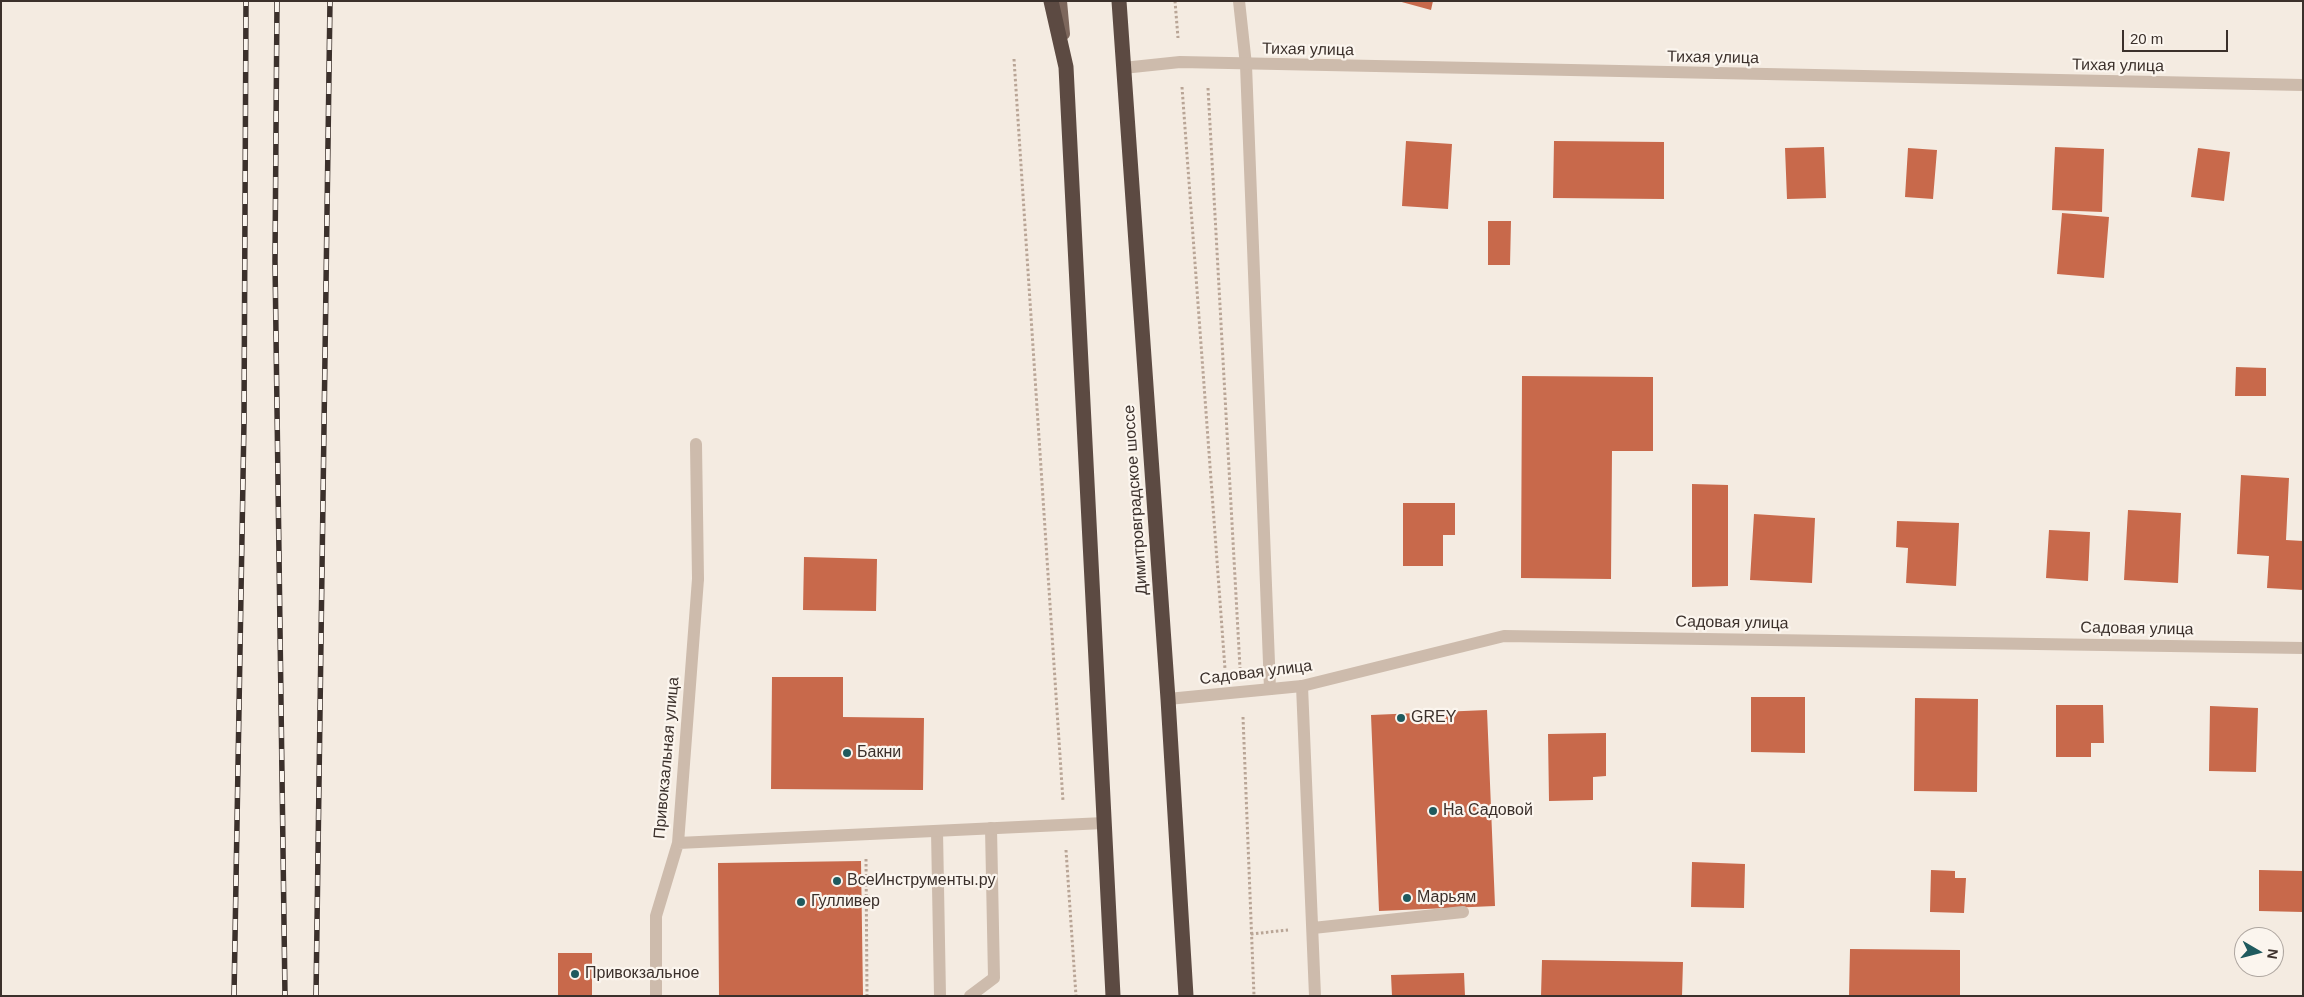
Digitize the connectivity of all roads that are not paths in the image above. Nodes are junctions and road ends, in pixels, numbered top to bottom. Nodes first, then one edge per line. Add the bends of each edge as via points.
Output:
1 (1051, 1) edge
2 (1061, 1) edge
3 (1119, 1) edge
4 (1238, 1) edge
5 (1246, 65) junction
6 (1066, 68) junction
7 (1123, 68) junction
8 (2303, 85) edge
9 (696, 444) dead end
10 (2303, 648) edge
11 (1302, 686) junction
12 (1270, 689) junction
13 (1168, 699) junction
14 (1104, 822) junction
15 (991, 828) junction
16 (938, 831) junction
17 (678, 843) junction
18 (1463, 912) dead end
19 (1313, 928) junction
20 (656, 996) edge
21 (940, 996) edge
22 (970, 996) edge
23 (1113, 996) edge
24 (1186, 996) edge
25 (1315, 996) edge

1 - 6 highway
2 - 6 main road
3 - 7 highway, Димитровградское шоссе
4 - 5 street
5 - 7 street, Тихая улица via 1180,62
5 - 8 street, Тихая улица
5 - 12 street
6 - 14 highway
7 - 13 highway, Димитровградское шоссе
9 - 17 street, Привокзальная улица via 698,579
10 - 11 street, Садовая улица via 1504,636
11 - 12 street, Садовая улица
11 - 19 street
12 - 13 street, Садовая улица
13 - 24 highway, Димитровградское шоссе
14 - 15 street
14 - 23 highway
15 - 16 street
15 - 22 street via 994,978
16 - 17 street
16 - 21 street
17 - 20 street, Привокзальная улица via 656,916
18 - 19 street
19 - 25 street

